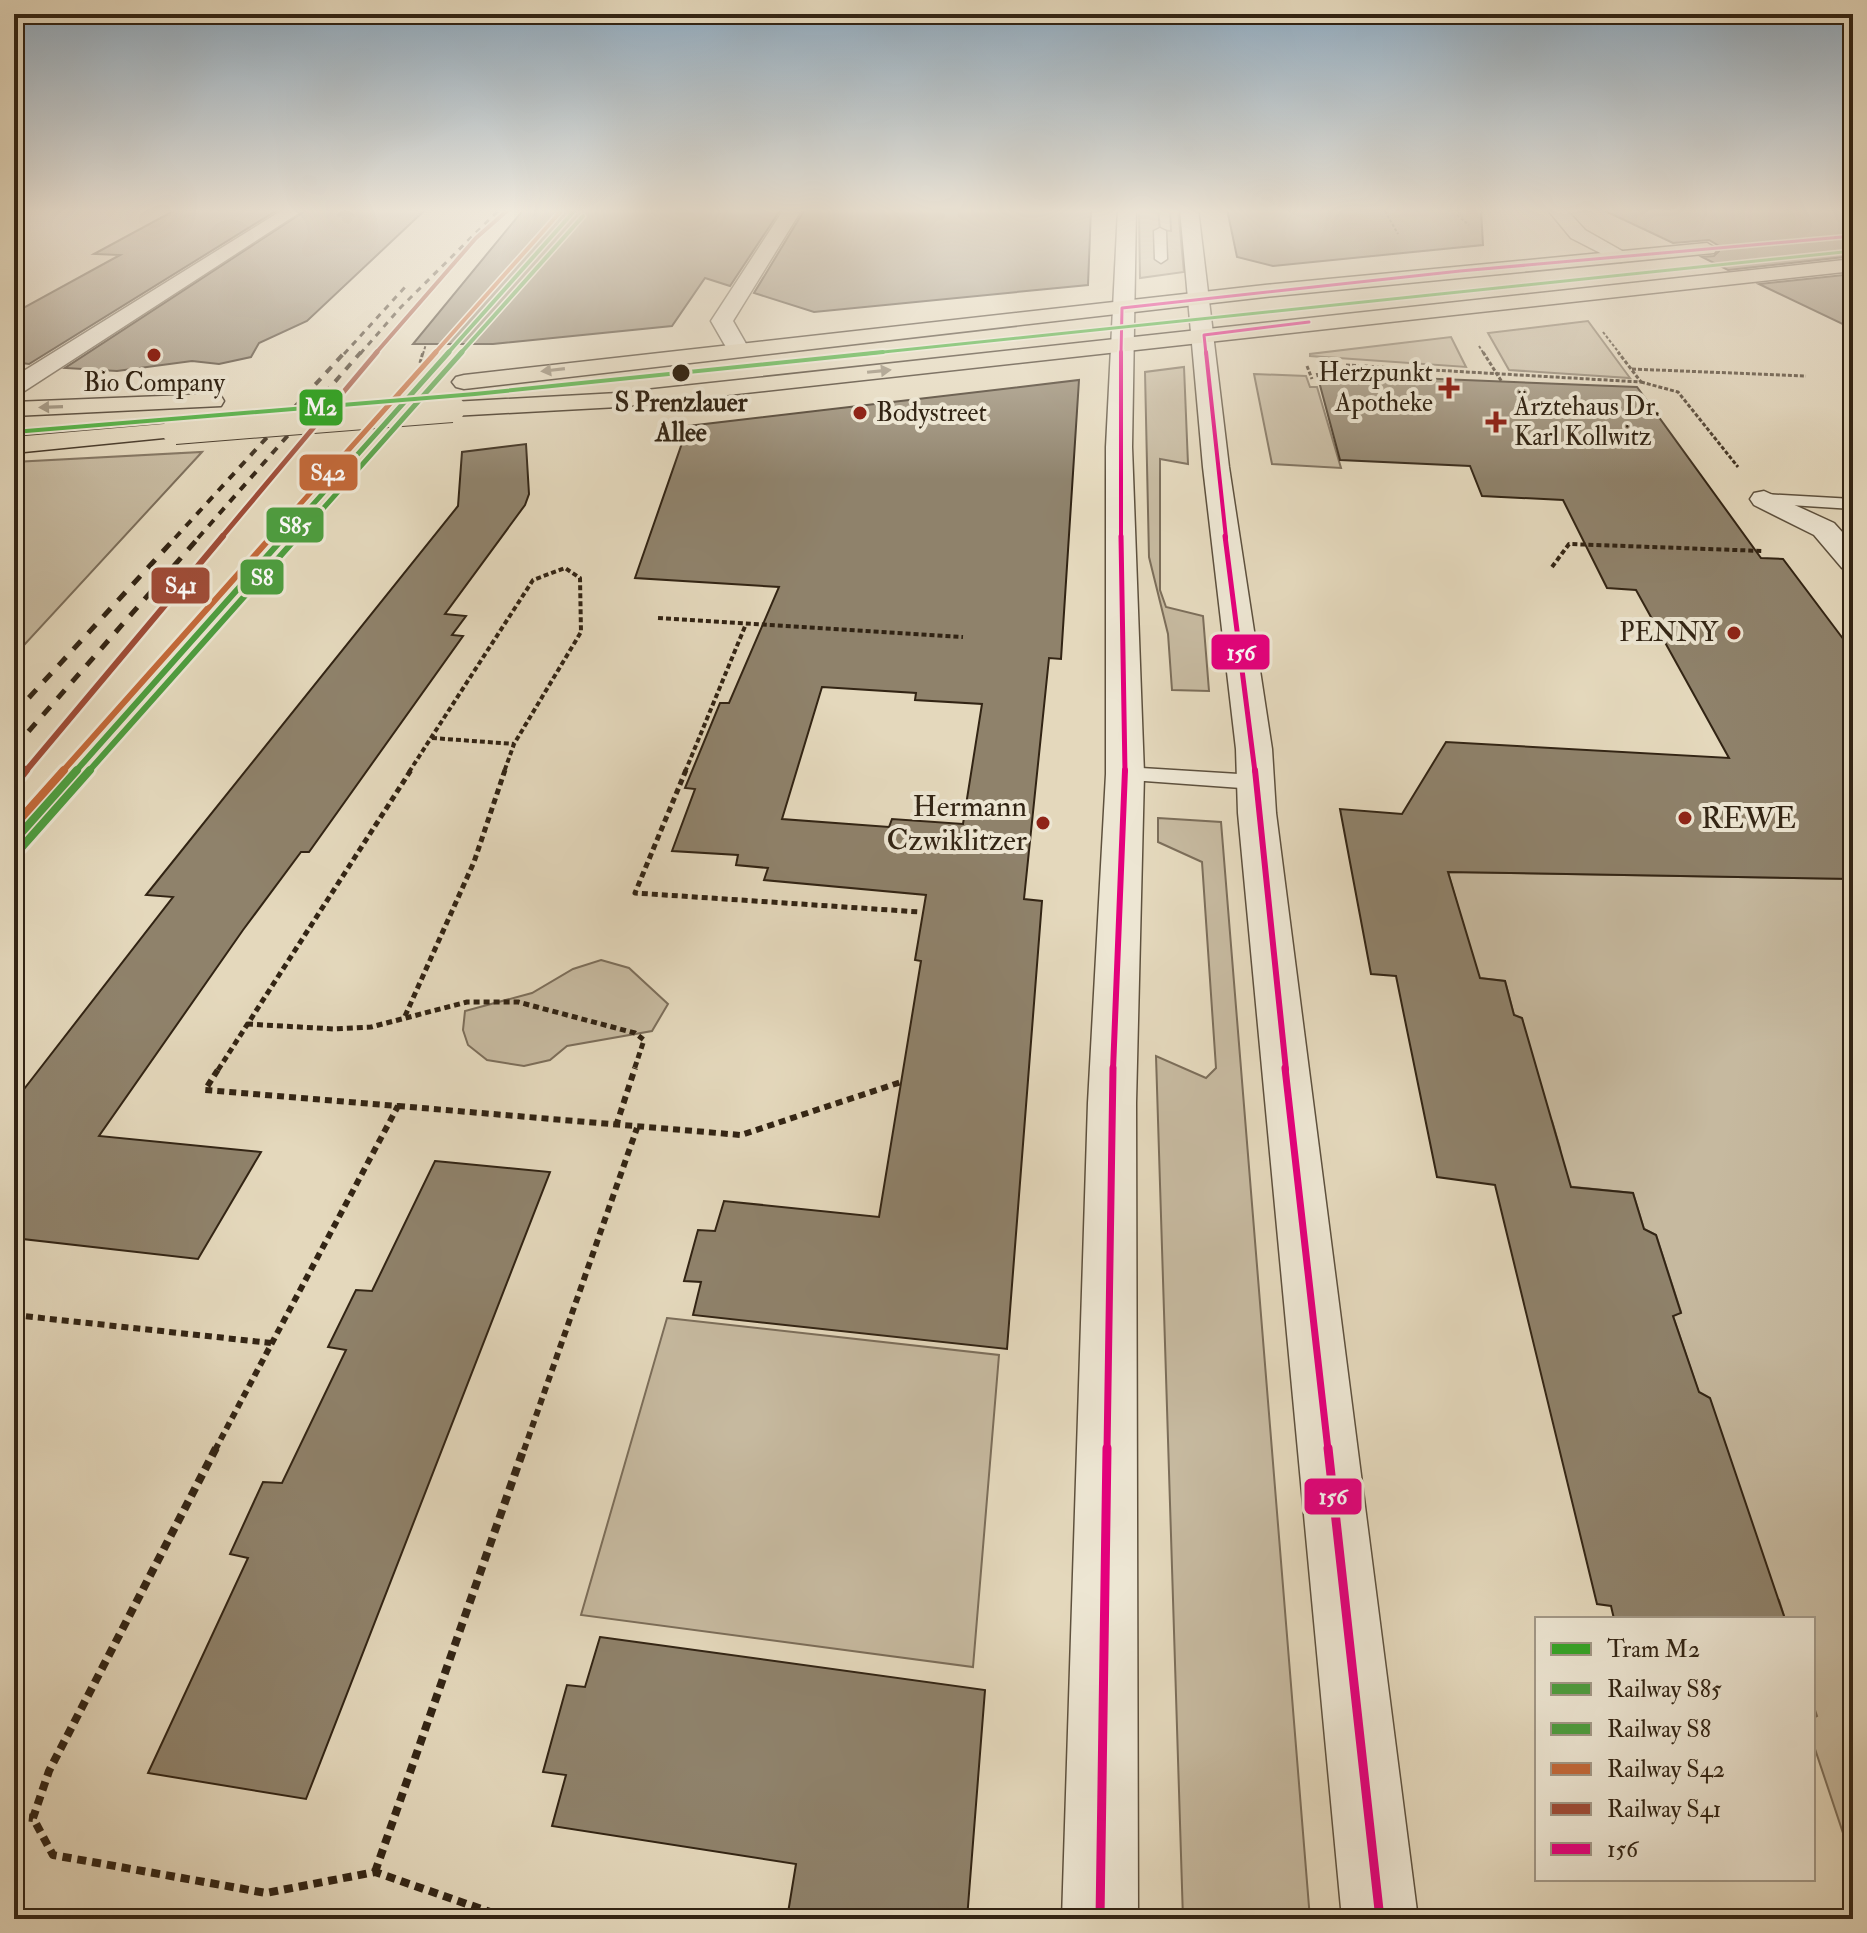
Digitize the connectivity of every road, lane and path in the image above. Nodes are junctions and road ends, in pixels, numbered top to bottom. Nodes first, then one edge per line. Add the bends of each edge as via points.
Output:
1 (153, 299) edge
2 (736, 299) edge
3 (1122, 299) edge
4 (1199, 299) edge
5 (1201, 299) edge
6 (1536, 299) edge
7 (1122, 308) junction
8 (1599, 326) dead end
9 (1204, 335) junction
10 (1475, 340) dead end
11 (426, 344) dead end
12 (1120, 344) junction
13 (738, 349) junction
14 (1306, 361) dead end
15 (1312, 363) dead end
16 (1343, 365) dead end
17 (1631, 369) junction
18 (1499, 374) junction
19 (425, 376) joint
20 (1806, 376) dead end
21 (1502, 382) dead end
22 (1641, 382) junction
23 (14, 387) edge
24 (220, 401) dead end
25 (14, 409) edge
26 (14, 445) edge
27 (1764, 499) junction
28 (1853, 504) edge
29 (1766, 551) dead end
30 (1853, 562) edge
31 (1552, 567) dead end
32 (658, 618) dead end
33 (746, 624) junction
34 (963, 637) dead end
35 (431, 738) junction
36 (514, 744) junction
37 (1125, 774) junction
38 (1255, 782) junction
39 (920, 912) dead end
40 (405, 1016) junction
41 (246, 1024) junction
42 (901, 1082) dead end
43 (398, 1106) junction
44 (616, 1126) junction
45 (637, 1128) junction
46 (14, 1315) edge
47 (271, 1343) junction
48 (14, 1816) edge
49 (33, 1818) junction
50 (375, 1872) junction
51 (510, 1919) edge
52 (1100, 1919) edge
53 (1380, 1919) edge

1 - 23 street
2 - 13 street via 722,321
3 - 7 street
4 - 7 main road
5 - 9 street
6 - 9 main road
7 - 12 street
7 - 13 main road
8 - 17 path
9 - 12 main road
9 - 38 street
10 - 18 path
11 - 19 path
26 -> 12 main road, bridge via 618,400
12 - 37 street
13 -> 19 main road via 464,382
14 - 15 path
16 - 18 path
17 - 20 path
17 - 22 path
18 - 21 path
18 - 22 path
22 - 27 path via 1678,392
24 -> 25 main road
27 - 28 lane
27 - 30 street via 1824,529
29 - 31 path via 1569,544
32 - 33 path
33 - 34 path
33 - 39 path via 635,893
35 - 36 path
35 - 36 path via 533,580 565,568 580,578 581,632
35 - 41 path
36 - 40 path via 474,862
37 - 38 lane
37 - 52 street via 1112,1103
38 - 53 street
40 - 41 path via 371,1027 334,1029
40 - 44 path via 467,1002 518,1002 635,1033 644,1040
41 - 43 path via 205,1090
42 - 45 path via 741,1135
43 - 44 path
43 - 47 path
44 - 45 path
45 - 50 path
46 - 47 path
47 - 49 path via 49,1771
48 - 49 path
49 - 50 path via 53,1855 266,1893
50 - 51 path

